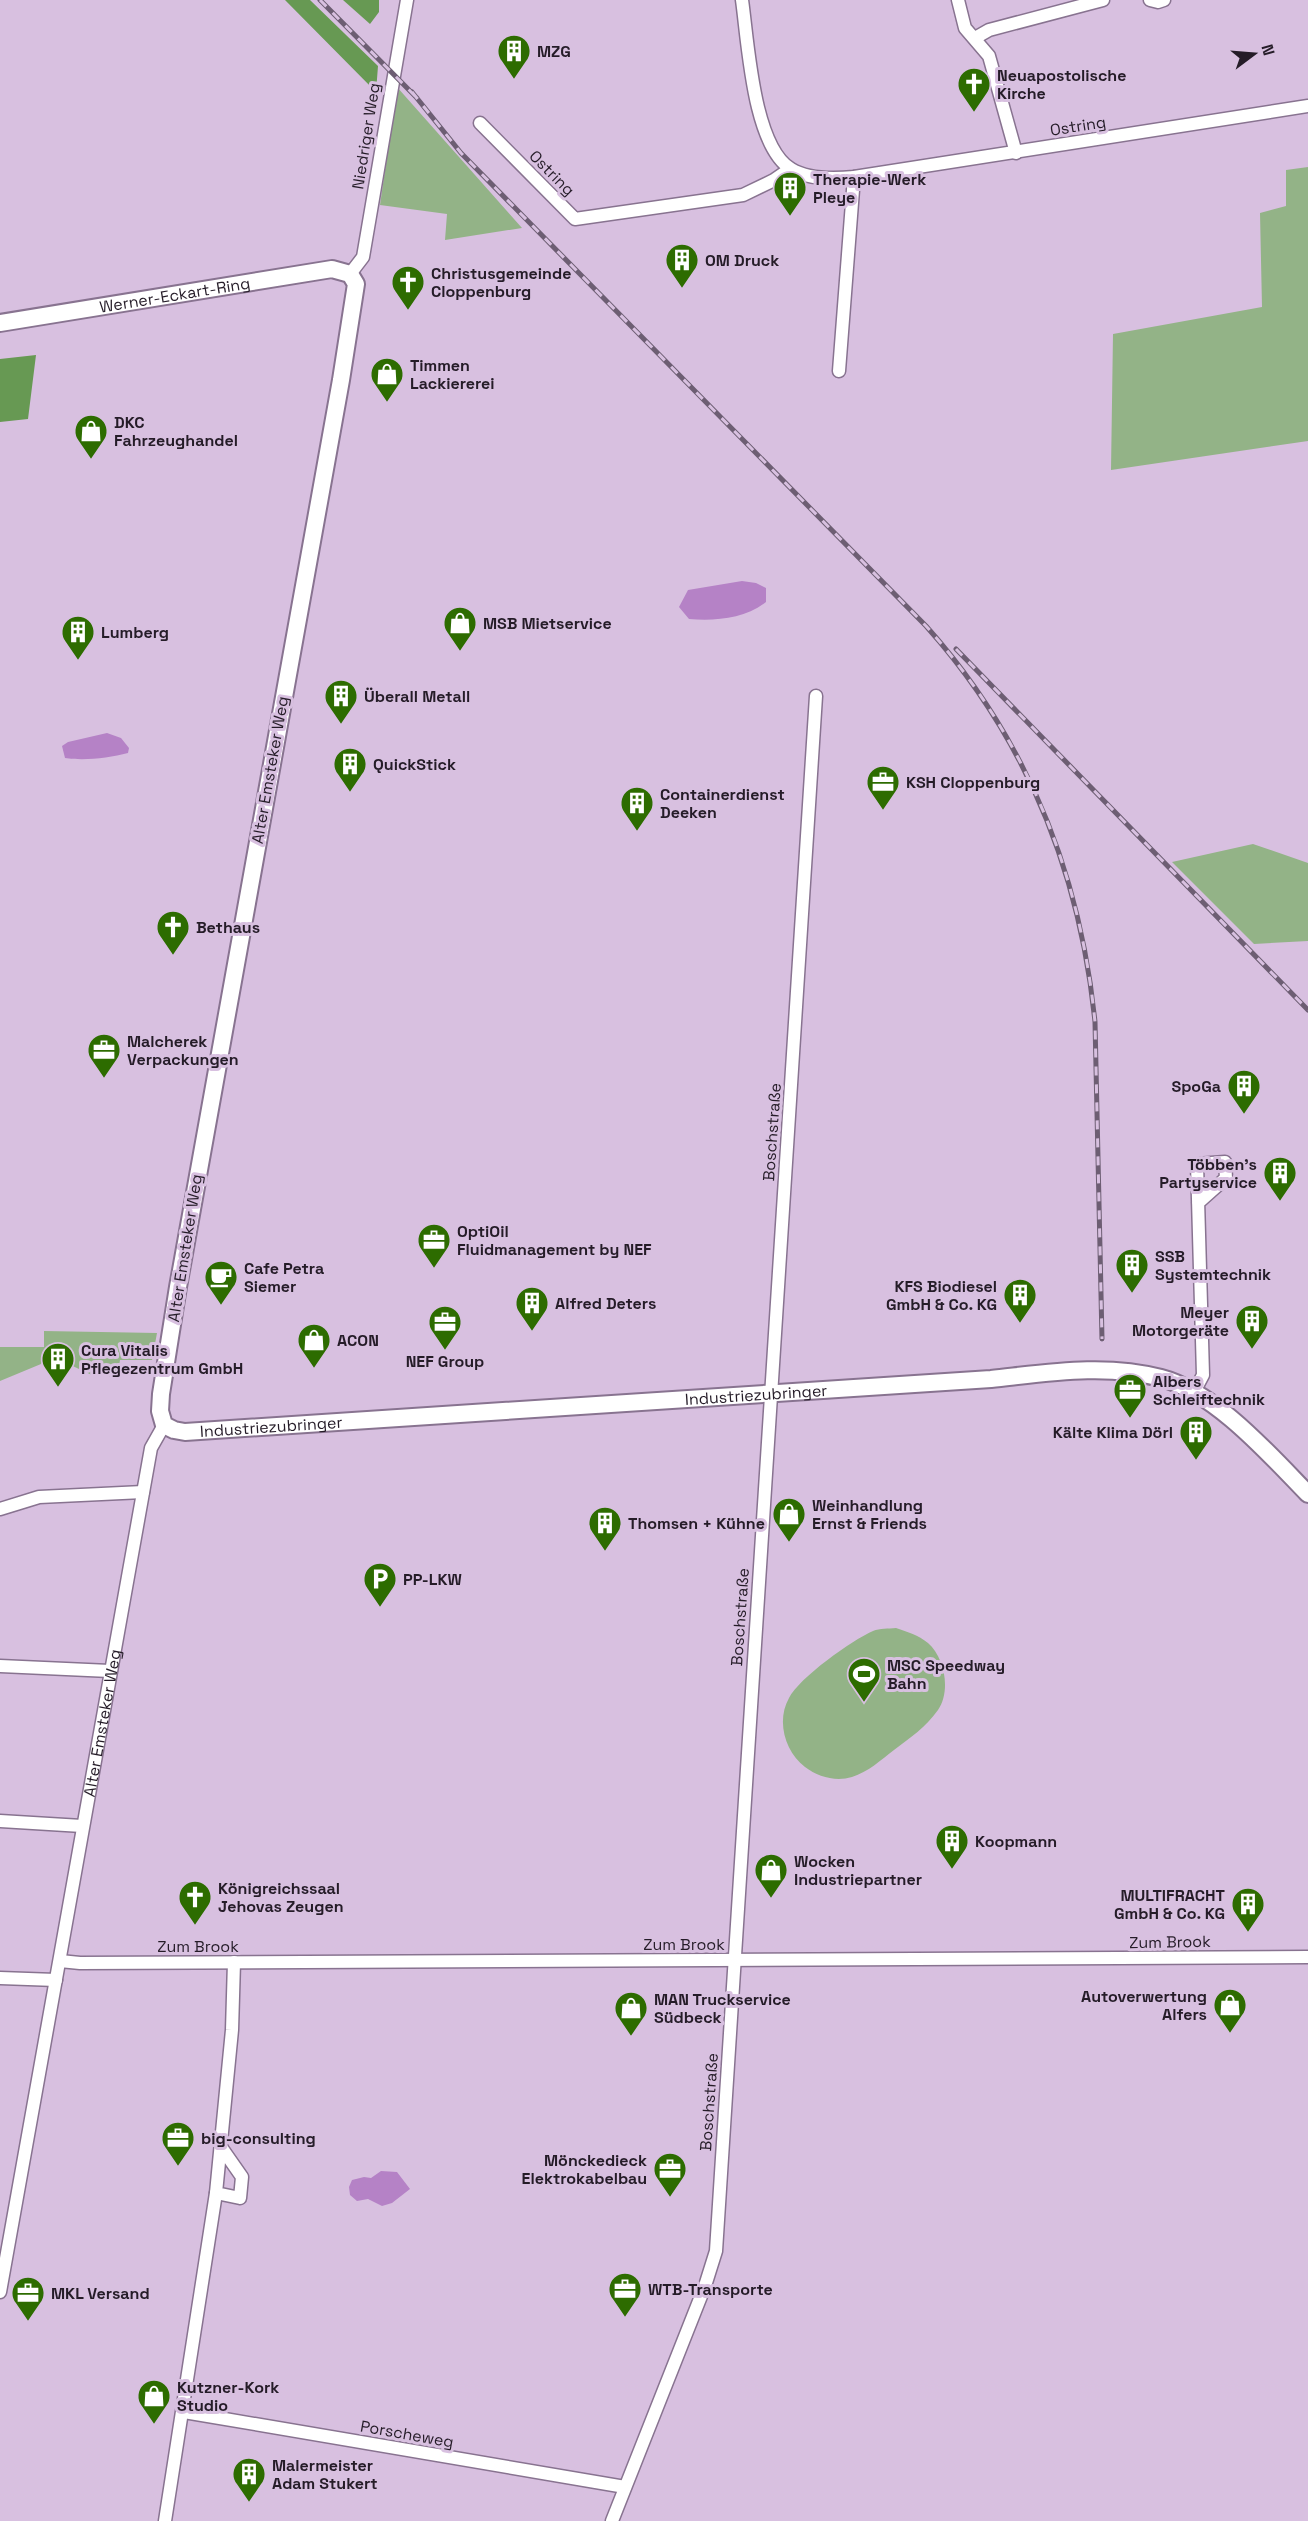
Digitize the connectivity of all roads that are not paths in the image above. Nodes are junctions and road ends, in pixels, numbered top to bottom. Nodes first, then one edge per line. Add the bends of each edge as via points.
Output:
1 (407, 0) edge
2 (741, 0) edge
3 (958, 0) edge
4 (1103, 0) edge
5 (1150, 0) edge
6 (1164, 0) edge
7 (975, 38) junction
8 (1308, 106) edge
9 (480, 123) dead end
10 (1016, 153) junction
11 (790, 169) junction
12 (854, 177) junction
13 (350, 274) junction
14 (0, 323) edge
15 (839, 371) dead end
16 (816, 696) dead end
17 (1198, 1203) dead end
18 (1194, 1392) junction
19 (771, 1393) junction
20 (164, 1425) junction
21 (143, 1492) junction
22 (1308, 1494) edge
23 (0, 1509) edge
24 (0, 1666) edge
25 (110, 1671) junction
26 (0, 1821) edge
27 (82, 1826) junction
28 (1308, 1957) edge
29 (735, 1960) junction
30 (60, 1961) junction
31 (234, 1962) junction
32 (0, 1978) edge
33 (56, 1980) junction
34 (221, 2147) junction
35 (216, 2193) junction
36 (0, 2292) edge
37 (183, 2412) junction
38 (625, 2487) junction
39 (165, 2521) edge
40 (612, 2521) edge

1 - 13 street, Niedriger Weg via 363,256
2 - 11 street via 765,133
3 - 7 street via 966,28
4 - 7 street via 988,30
5 - 6 street
7 - 10 street via 989,56
8 - 10 street, Ostring
9 - 11 street, Ostring via 575,219 743,195
10 - 12 street, Ostring
11 - 12 street, Ostring via 832,180
12 - 15 street
13 - 14 street, Werner-Eckart-Ring via 332,269
13 - 20 street, Alter Emsteker Weg via 356,284 356,295 184,1254 161,1394
16 - 19 street, Boschstraße
17 - 18 street via 1203,1376
18 - 19 street, Industriezubringer via 1163,1378 1119,1371 1072,1371
18 - 22 street, Industriezubringer via 1239,1425
19 - 20 street, Industriezubringer via 185,1432
19 - 29 street, Boschstraße
20 - 21 street, Alter Emsteker Weg via 151,1448
21 - 23 street via 39,1497
21 - 25 street, Alter Emsteker Weg
24 - 25 street
25 - 27 street, Alter Emsteker Weg
26 - 27 street
27 - 30 street, Alter Emsteker Weg
28 - 29 street, Zum Brook
29 - 31 street, Zum Brook
29 - 38 street, Boschstraße via 716,2251
30 - 31 street, Zum Brook
30 - 33 street, Alter Emsteker Weg
31 - 34 street
32 - 33 street
33 - 36 street, Alter Emsteker Weg
34 - 35 street
34 - 35 street via 242,2177 240,2198
35 - 37 street
37 - 38 street, Porscheweg
37 - 39 street
38 - 40 street, Boschstraße

